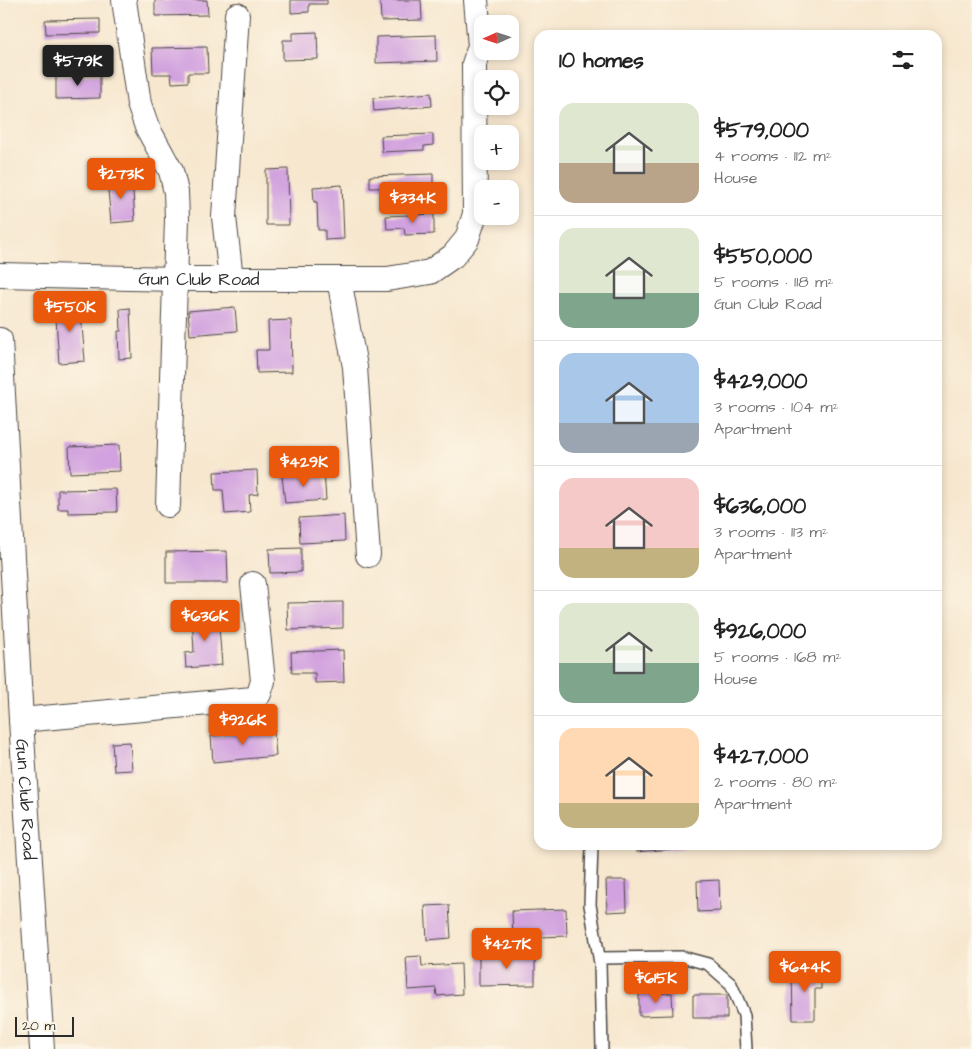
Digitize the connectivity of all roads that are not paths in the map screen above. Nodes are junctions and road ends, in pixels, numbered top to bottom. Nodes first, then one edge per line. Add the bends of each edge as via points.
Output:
1 (124, 0) edge
2 (476, 0) edge
3 (237, 15) dead end
4 (0, 275) edge
5 (175, 279) junction
6 (231, 279) junction
7 (338, 279) junction
8 (0, 340) edge
9 (168, 505) dead end
10 (368, 555) dead end
11 (253, 584) dead end
12 (21, 720) junction
13 (592, 850) edge
14 (599, 958) junction
15 (42, 1049) edge
16 (602, 1049) edge
17 (746, 1049) edge

1 - 5 street via 139,104 147,127 171,171 176,192
2 - 7 street, Gun Club Road via 480,46 474,64 475,214 467,239 453,256 430,272 387,278
3 - 6 street via 224,217
4 - 5 street, Gun Club Road
5 - 6 street, Gun Club Road
5 - 9 street
6 - 7 street, Gun Club Road
7 - 10 street via 356,367
8 - 12 street, Gun Club Road
11 - 12 street via 263,682 259,694 253,699
12 - 15 street, Gun Club Road
13 - 14 lane via 590,905
14 - 16 lane
14 - 17 lane via 682,957 708,964 731,984 744,1015

